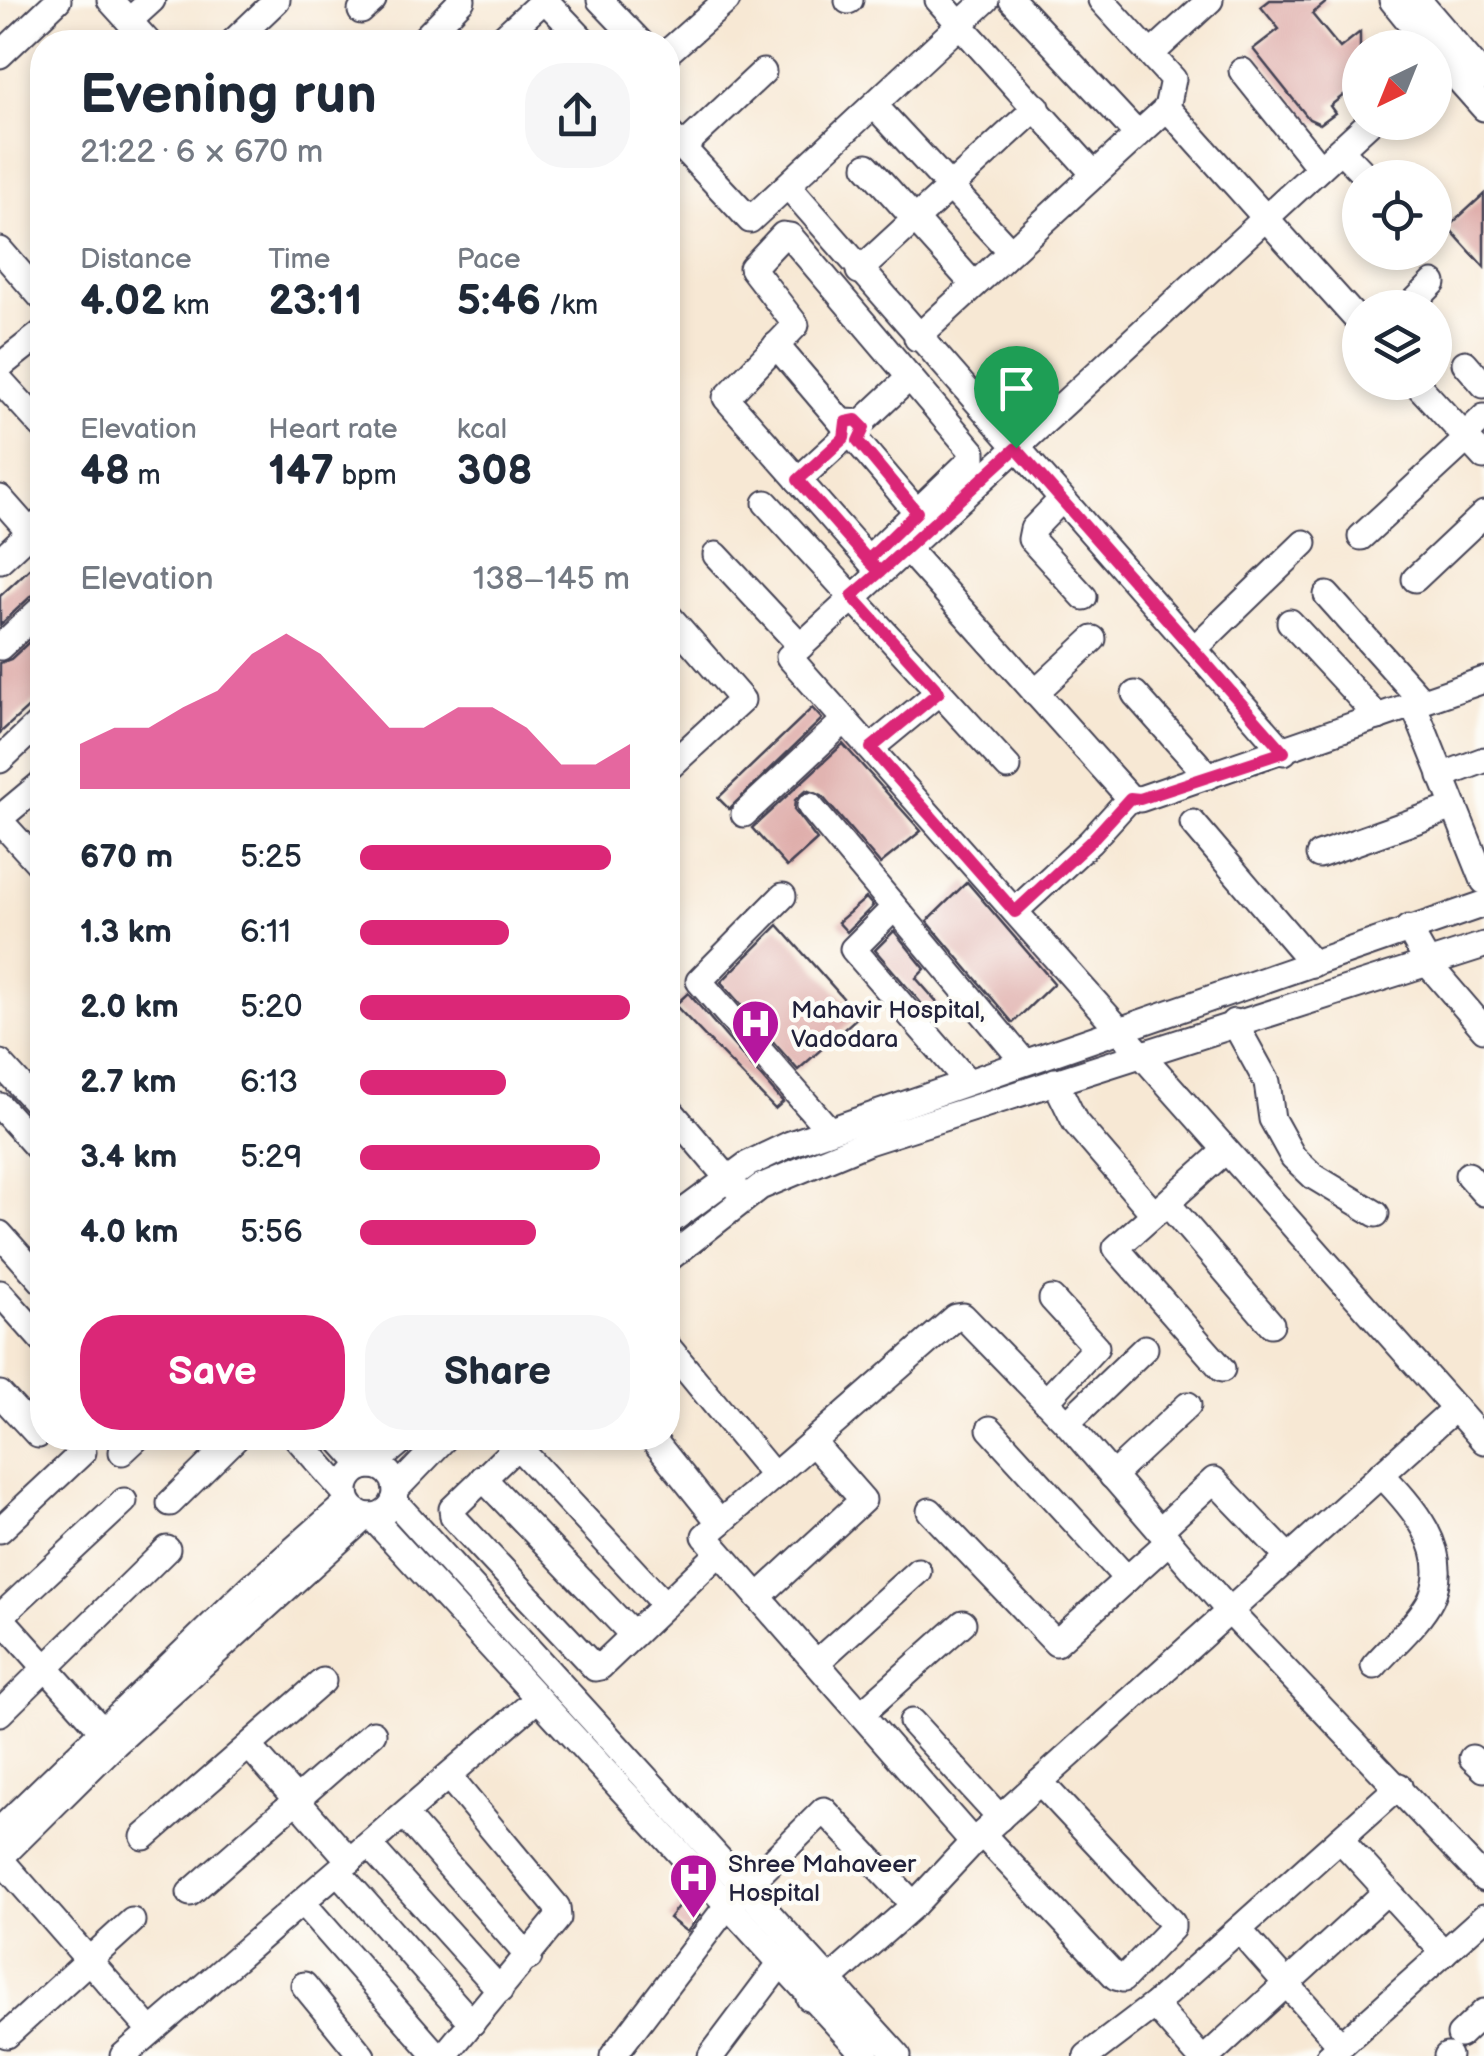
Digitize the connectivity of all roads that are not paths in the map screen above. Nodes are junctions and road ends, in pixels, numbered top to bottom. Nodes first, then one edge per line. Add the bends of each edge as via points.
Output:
1 (58, 0) edge
2 (110, 0) edge
3 (152, 0) edge
4 (278, 0) edge
5 (462, 0) edge
6 (600, 0) edge
7 (938, 0) edge
8 (986, 0) edge
9 (1012, 0) edge
10 (1101, 0) edge
11 (1210, 0) edge
12 (1392, 0) edge
13 (725, 1) edge
14 (555, 3) edge
15 (129, 21) junction
16 (961, 24) junction
17 (137, 30) edge
18 (246, 30) edge
19 (433, 30) edge
20 (516, 30) edge
21 (576, 30) edge
22 (629, 30) edge
23 (1431, 30) edge
24 (680, 41) edge
25 (1151, 54) junction
26 (1452, 54) edge
27 (0, 55) edge
28 (1242, 71) dead end
29 (763, 72) dead end
30 (875, 106) junction
31 (1037, 107) junction
32 (1167, 108) junction
33 (1484, 108) edge
34 (1138, 134) junction
35 (680, 136) edge
36 (1351, 140) edge
37 (680, 145) edge
38 (1341, 150) junction
39 (1351, 160) edge
40 (867, 166) dead end
41 (1320, 168) junction
42 (1094, 174) junction
43 (951, 186) junction
44 (789, 188) junction
45 (914, 220) junction
46 (1264, 220) junction
47 (0, 250) edge
48 (1010, 251) junction
49 (859, 271) junction
50 (1434, 283) dead end
51 (30, 284) edge
52 (974, 285) junction
53 (1427, 290) edge
54 (1342, 304) edge
55 (917, 338) junction
56 (30, 342) edge
57 (776, 345) junction
58 (1465, 363) dead end
59 (0, 366) edge
60 (910, 376) junction
61 (0, 380) edge
62 (1484, 384) edge
63 (1432, 400) edge
64 (30, 413) edge
65 (1484, 417) edge
66 (851, 432) junction
67 (1472, 444) edge
68 (1016, 448) junction
69 (798, 480) junction
70 (0, 498) edge
71 (1062, 500) junction
72 (766, 503) dead end
73 (917, 512) junction
74 (1484, 514) edge
75 (30, 522) edge
76 (30, 532) edge
77 (1360, 537) dead end
78 (1304, 543) dead end
79 (907, 549) junction
80 (716, 556) dead end
81 (0, 560) edge
82 (874, 566) junction
83 (1415, 580) dead end
84 (1327, 595) dead end
85 (852, 596) junction
86 (1084, 598) dead end
87 (30, 619) edge
88 (1290, 622) dead end
89 (680, 629) edge
90 (1093, 639) dead end
91 (801, 646) junction
92 (0, 648) edge
93 (1194, 649) junction
94 (1484, 680) edge
95 (939, 692) junction
96 (1035, 693) junction
97 (1135, 694) dead end
98 (1418, 702) junction
99 (1378, 717) junction
100 (845, 720) junction
101 (30, 731) edge
102 (871, 748) junction
103 (1284, 752) junction
104 (680, 757) edge
105 (0, 760) edge
106 (1484, 760) edge
107 (1008, 767) dead end
108 (1208, 776) junction
109 (1441, 776) junction
110 (30, 794) edge
111 (1130, 798) junction
112 (810, 806) dead end
113 (1454, 808) junction
114 (744, 814) dead end
115 (0, 820) edge
116 (1194, 823) dead end
117 (1477, 844) edge
118 (30, 854) edge
119 (1319, 855) dead end
120 (1484, 881) edge
121 (783, 896) dead end
122 (1484, 904) edge
123 (893, 910) junction
124 (1015, 912) junction
125 (1408, 928) junction
126 (1484, 945) edge
127 (1314, 964) junction
128 (1429, 965) junction
129 (1234, 1022) junction
130 (1484, 1029) edge
131 (1121, 1032) junction
132 (1139, 1054) junction
133 (0, 1062) edge
134 (1024, 1062) junction
135 (968, 1081) junction
136 (1055, 1081) junction
137 (30, 1095) edge
138 (0, 1106) edge
139 (680, 1122) edge
140 (829, 1130) junction
141 (30, 1140) edge
142 (1225, 1151) junction
143 (727, 1178) junction
144 (746, 1198) junction
145 (1160, 1209) junction
146 (680, 1213) edge
147 (1376, 1214) dead end
148 (0, 1234) edge
149 (680, 1250) edge
150 (30, 1267) edge
151 (0, 1293) edge
152 (1052, 1299) dead end
153 (1270, 1324) dead end
154 (30, 1327) edge
155 (1145, 1348) dead end
156 (680, 1362) edge
157 (1222, 1369) dead end
158 (0, 1394) edge
159 (1046, 1401) junction
160 (1188, 1405) dead end
161 (1455, 1408) junction
162 (1066, 1422) junction
163 (30, 1426) edge
164 (990, 1429) dead end
165 (1484, 1441) edge
166 (813, 1443) junction
167 (224, 1450) edge
168 (308, 1450) edge
169 (350, 1450) edge
170 (390, 1450) edge
171 (434, 1450) edge
172 (513, 1450) edge
173 (520, 1450) edge
174 (662, 1450) edge
175 (83, 1452) dead end
176 (368, 1467) junction
177 (1380, 1474) junction
178 (774, 1476) junction
179 (1112, 1476) junction
180 (483, 1478) junction
181 (395, 1495) junction
182 (124, 1501) dead end
183 (170, 1502) dead end
184 (358, 1507) junction
185 (930, 1511) dead end
186 (720, 1523) junction
187 (0, 1530) edge
188 (1164, 1535) junction
189 (167, 1550) dead end
190 (719, 1553) junction
191 (1287, 1556) junction
192 (918, 1572) dead end
193 (1128, 1579) junction
194 (758, 1597) junction
195 (664, 1605) junction
196 (1230, 1612) junction
197 (0, 1617) edge
198 (963, 1623) dead end
199 (633, 1635) junction
200 (816, 1664) junction
201 (1374, 1666) dead end
202 (45, 1667) junction
203 (323, 1682) dead end
204 (536, 1700) junction
205 (0, 1713) edge
206 (861, 1714) junction
207 (912, 1722) dead end
208 (373, 1733) dead end
209 (108, 1737) junction
210 (250, 1746) junction
211 (450, 1777) junction
212 (1040, 1782) junction
213 (1398, 1786) junction
214 (298, 1800) junction
215 (404, 1816) junction
216 (0, 1830) edge
217 (985, 1831) junction
218 (144, 1837) dead end
219 (1340, 1839) junction
220 (0, 1858) edge
221 (352, 1859) junction
222 (1484, 1879) edge
223 (1387, 1891) junction
224 (190, 1893) dead end
225 (736, 1898) junction
226 (302, 1902) junction
227 (914, 1905) junction
228 (1484, 1917) edge
229 (132, 1922) dead end
230 (1239, 1930) junction
231 (1444, 1953) junction
232 (529, 1957) junction
233 (89, 1960) junction
234 (780, 1964) junction
235 (1287, 1984) junction
236 (304, 1985) dead end
237 (500, 1990) junction
238 (819, 1990) junction
239 (1154, 2005) junction
240 (1484, 2012) edge
241 (472, 2023) junction
242 (6, 2035) dead end
243 (143, 2045) edge
244 (1452, 2049) edge
245 (1335, 2051) edge
246 (362, 2056) edge
247 (440, 2056) edge
248 (613, 2056) edge
249 (711, 2056) edge
250 (866, 2056) edge
251 (898, 2056) edge
252 (1087, 2056) edge
253 (1199, 2056) edge
254 (1208, 2056) edge

1 - 27 street
2 - 15 street
3 - 15 street
4 - 18 street
5 - 19 street
6 - 22 street
7 - 16 street
8 - 16 street
9 - 34 street
10 - 25 street
11 - 25 street
12 - 23 street
13 - 24 street
14 - 20 street
14 - 21 street
15 - 17 street
16 - 30 street
16 - 31 street
25 - 32 street via 1173,79
26 - 33 street
28 - 41 street
29 - 35 street
30 - 43 street
30 - 44 street
31 - 42 street
31 - 43 street
32 - 34 street
32 - 46 street
34 - 42 street
36 - 38 street
37 - 44 street via 750,220
38 - 39 street
38 - 41 street
40 - 45 street
41 - 46 street
42 - 48 street
43 - 45 street
43 - 48 street
44 - 49 street
45 - 49 street
45 - 52 street
46 - 54 street
46 - 68 street
47 - 51 street
48 - 52 street
49 - 55 street
50 - 53 street
52 - 55 street
55 - 68 street
56 - 59 street
57 - 60 street via 796,321 752,265 787,234
57 - 66 street
57 - 69 street via 726,398
58 - 62 street
60 - 66 street
60 - 73 street via 974,455
61 - 64 street
63 - 67 street
65 - 67 street
66 - 69 street
66 - 73 street
67 - 77 street
68 - 71 street
68 - 79 street
69 - 82 street
70 - 75 street
71 - 86 street via 1031,539
71 - 93 street
72 - 85 street
73 - 82 street
74 - 83 street
76 - 81 street
78 - 93 street
79 - 82 street
79 - 96 street
80 - 91 street
82 - 85 street
84 - 98 street
85 - 91 street
85 - 95 street
87 - 92 street
88 - 99 street
89 - 104 street via 742,700
90 - 96 street
91 - 100 street via 790,657
93 - 103 street
94 - 98 street
95 - 102 street
95 - 107 street
96 - 111 street
97 - 108 street
98 - 99 street
98 - 109 street
99 - 103 street
100 - 102 street
100 - 114 street
101 - 105 street
102 - 124 street
103 - 108 street
106 - 109 street
108 - 111 street
109 - 113 street
110 - 115 street
111 - 124 street
112 - 123 street
113 - 117 street
113 - 119 street
115 - 118 street
116 - 127 street
117 - 120 street
121 - 140 street via 699,982
122 - 125 street
123 - 134 street
123 - 135 street via 852,949
124 - 131 street
125 - 127 street
125 - 128 street
126 - 128 street
127 - 131 street
128 - 129 street
128 - 130 street
129 - 132 street
129 - 147 street via 1267,1082 1272,1119 1293,1157
131 - 132 street
131 - 134 street
132 - 136 street
132 - 142 street
133 - 137 street
134 - 135 street
135 - 140 street
136 - 144 street via 868,1142
136 - 145 street via 1075,1122
138 - 141 street
139 - 143 street
140 - 143 street
142 - 145 street
142 - 161 street
143 - 144 street
143 - 146 street
144 - 149 street
145 - 153 street
145 - 157 street via 1116,1248
148 - 150 street
151 - 154 street
152 - 159 street via 1096,1347
155 - 162 street
156 - 178 street
158 - 163 street
159 - 162 street
159 - 166 street via 963,1316
160 - 179 street
161 - 165 street
161 - 177 street
162 - 179 street
164 - 193 street
166 - 178 street
166 - 194 street via 863,1500
167 - 183 street
168 - 184 street
169 - 176 street
170 - 176 street
171 - 181 street
172 - 180 street
173 - 195 street
174 - 186 street
175 - 187 street
176 - 181 street via 387,1472
176 - 184 street via 350,1477
177 - 191 street
177 - 201 street via 1422,1521 1435,1576 1424,1608
178 - 186 street
179 - 188 street
180 - 199 street
180 - 199 street via 456,1503 453,1517 586,1664 600,1667
181 - 184 street via 385,1512
181 - 225 street
182 - 197 street
184 - 204 street
184 - 209 street
185 - 193 street via 1056,1643
186 - 190 street via 704,1536
188 - 191 street via 1214,1480
188 - 193 street
188 - 196 street
189 - 202 street
190 - 194 street
190 - 195 street
191 - 196 street
192 - 200 street
194 - 200 street
195 - 199 street
196 - 212 street
196 - 213 street
197 - 202 street
198 - 206 street
200 - 206 street
202 - 205 street
202 - 209 street
203 - 210 street
204 - 211 street
204 - 225 street
206 - 217 street
207 - 217 street
208 - 214 street
209 - 216 street
209 - 220 street
210 - 214 street
210 - 218 street
211 - 215 street
211 - 232 street via 557,1907 555,1926
212 - 217 street
212 - 217 street via 1172,1923 1122,1978
213 - 219 street
213 - 222 street
214 - 221 street
214 - 224 street
215 - 221 street
215 - 232 street
217 - 227 street
219 - 223 street
219 - 230 street
220 - 233 street
221 - 226 street
221 - 237 street
221 - 241 street
223 - 231 street
223 - 235 street
225 - 227 street via 824,1810
225 - 234 street
225 - 238 street
225 - 248 street
226 - 243 street
226 - 247 street
227 - 238 street
228 - 231 street
229 - 233 street
230 - 235 street
230 - 239 street
231 - 245 street
232 - 237 street
233 - 242 street
233 - 243 street
234 - 238 street
234 - 249 street
235 - 245 street
235 - 254 street
236 - 246 street
237 - 241 street
238 - 250 street
238 - 251 street
239 - 252 street
239 - 253 street
240 - 244 street
241 - 247 street

